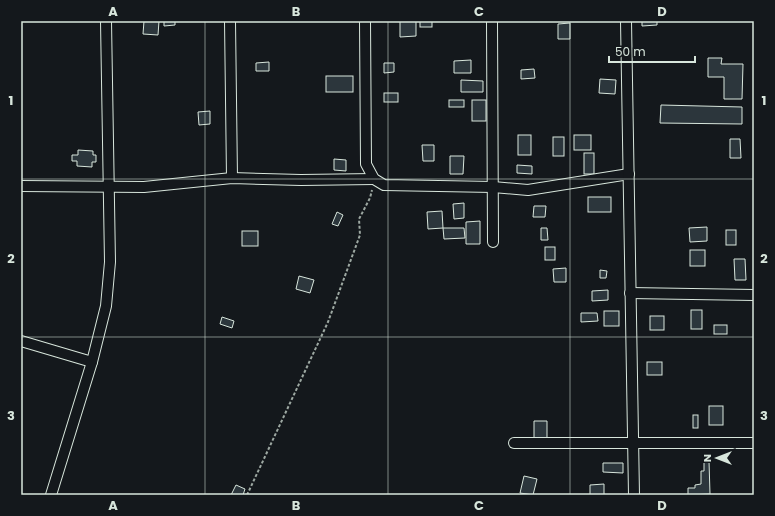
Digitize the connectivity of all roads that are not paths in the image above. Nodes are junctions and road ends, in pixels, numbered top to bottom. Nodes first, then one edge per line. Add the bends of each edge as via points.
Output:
1 (106, 21) edge
2 (230, 21) edge
3 (365, 21) edge
4 (492, 21) edge
5 (626, 21) edge
6 (629, 174) junction
7 (232, 178) junction
8 (374, 179) junction
9 (21, 186) edge
10 (109, 187) junction
11 (493, 187) junction
12 (493, 242) dead end
13 (630, 294) junction
14 (754, 295) edge
15 (21, 341) edge
16 (92, 362) junction
17 (514, 443) dead end
18 (633, 443) junction
19 (754, 443) edge
20 (51, 495) edge
21 (634, 495) edge

1 - 10 street
2 - 7 street
3 - 8 street via 366,164
4 - 11 street
5 - 6 street
6 - 11 street via 528,190
6 - 13 street
7 - 8 street
7 - 10 street via 144,187
8 - 11 street via 384,184
9 - 10 street
10 - 16 street via 110,270 106,306
11 - 12 street
13 - 14 street
13 - 18 street
15 - 16 street
16 - 20 street
17 - 18 street
18 - 19 street
18 - 21 street

